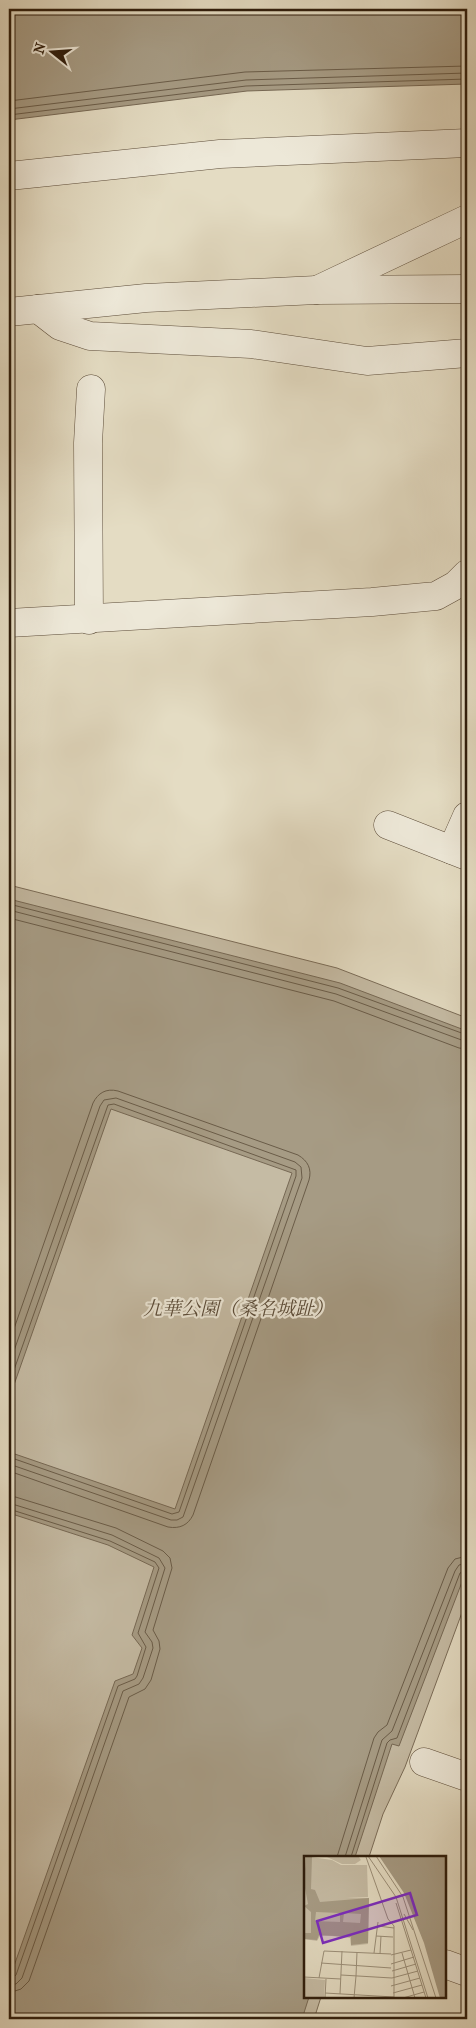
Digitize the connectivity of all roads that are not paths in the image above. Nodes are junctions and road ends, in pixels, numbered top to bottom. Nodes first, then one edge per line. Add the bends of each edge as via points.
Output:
1 (467, 143) edge
2 (9, 176) edge
3 (467, 219) edge
4 (467, 289) edge
5 (317, 290) junction
6 (38, 309) junction
7 (9, 312) edge
8 (467, 353) edge
9 (91, 389) dead end
10 (467, 574) edge
11 (89, 620) junction
12 (9, 623) edge
13 (467, 816) edge
14 (388, 825) dead end
15 (460, 853) edge
16 (424, 1762) dead end
17 (467, 1777) edge
18 (446, 1964) edge
19 (467, 1972) edge

1 - 2 street via 220,154
3 - 5 street
4 - 5 street
5 - 6 street via 146,298
6 - 7 street
6 - 8 street via 60,326 90,336 251,344 367,361
9 - 11 street via 88,443
10 - 11 street via 456,585 436,596
11 - 12 street
13 - 15 street
14 - 15 street
16 - 17 street
18 - 19 street

